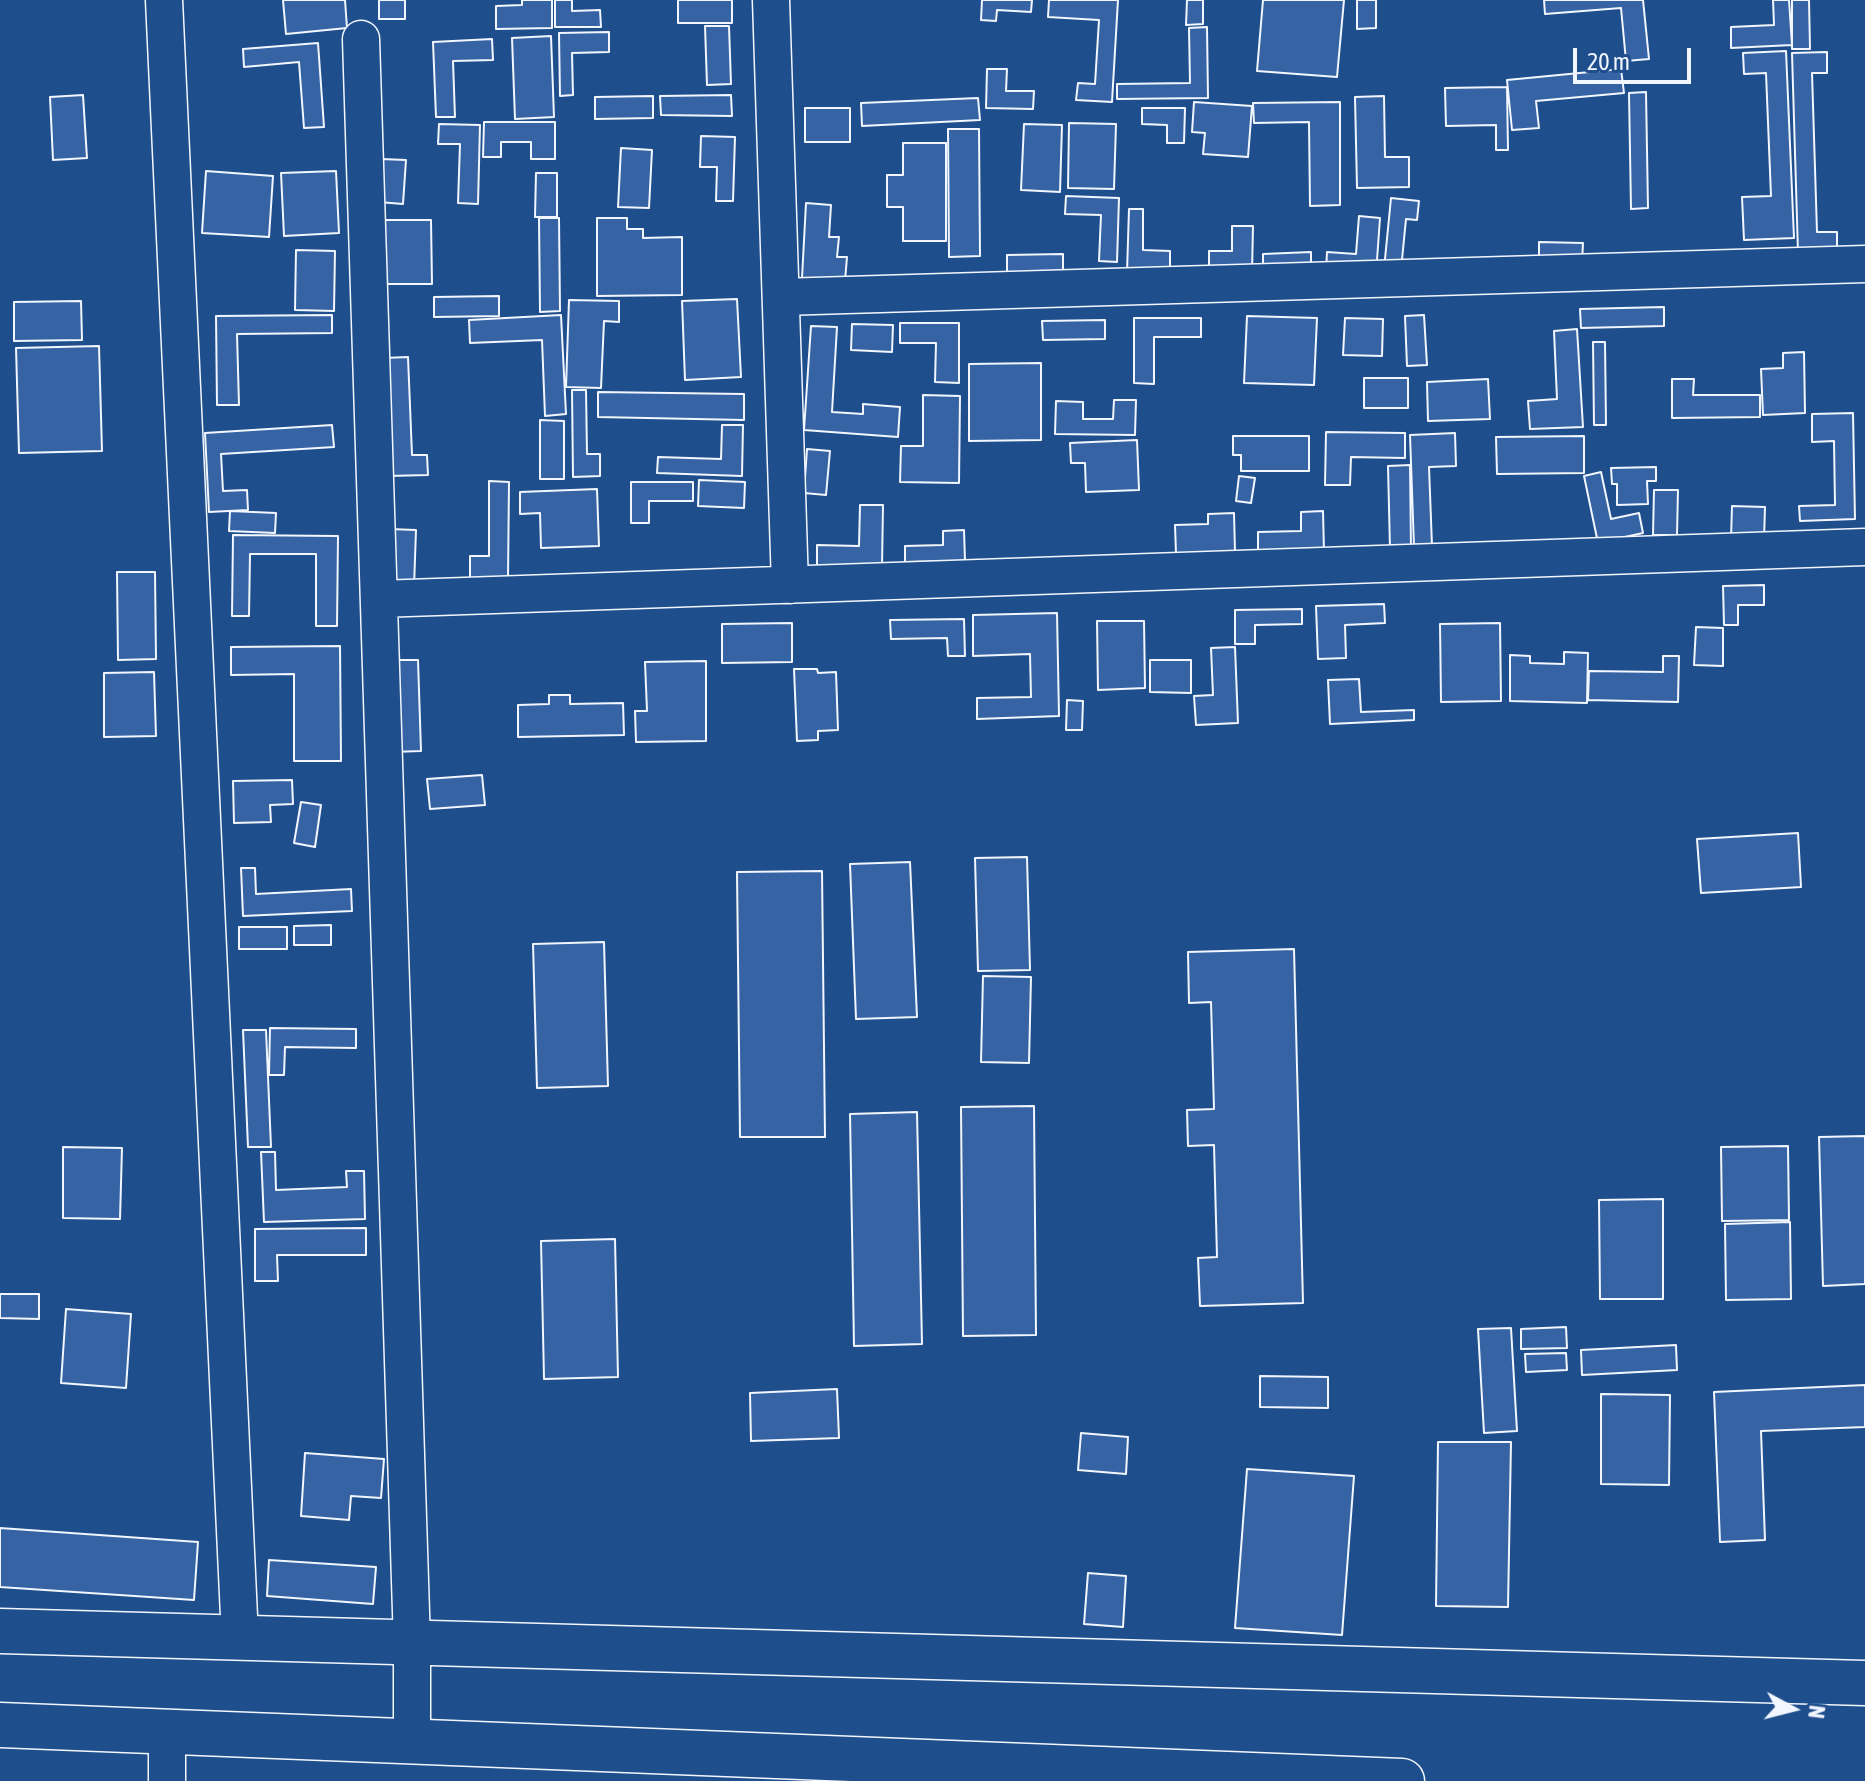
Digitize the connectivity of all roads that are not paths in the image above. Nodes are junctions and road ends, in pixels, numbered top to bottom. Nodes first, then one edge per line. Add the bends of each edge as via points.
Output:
1 (164, 0) edge
2 (771, 0) edge
3 (361, 39) dead end
4 (1865, 264) edge
5 (781, 297) junction
6 (1865, 547) edge
7 (790, 585) junction
8 (379, 599) junction
9 (0, 1631) edge
10 (240, 1638) junction
11 (412, 1643) junction
12 (1865, 1683) edge
13 (0, 1725) edge
14 (167, 1731) junction
15 (412, 1742) junction
16 (167, 1781) edge
17 (1402, 1781) edge

1 - 10 street
2 - 5 street
3 - 8 street
4 - 5 street
5 - 7 street
6 - 7 street
7 - 8 street
8 - 11 street
9 - 10 main road
10 - 11 main road
11 - 12 main road
11 - 15 street
13 - 14 main road
14 - 15 main road
14 - 16 street
15 - 17 main road

